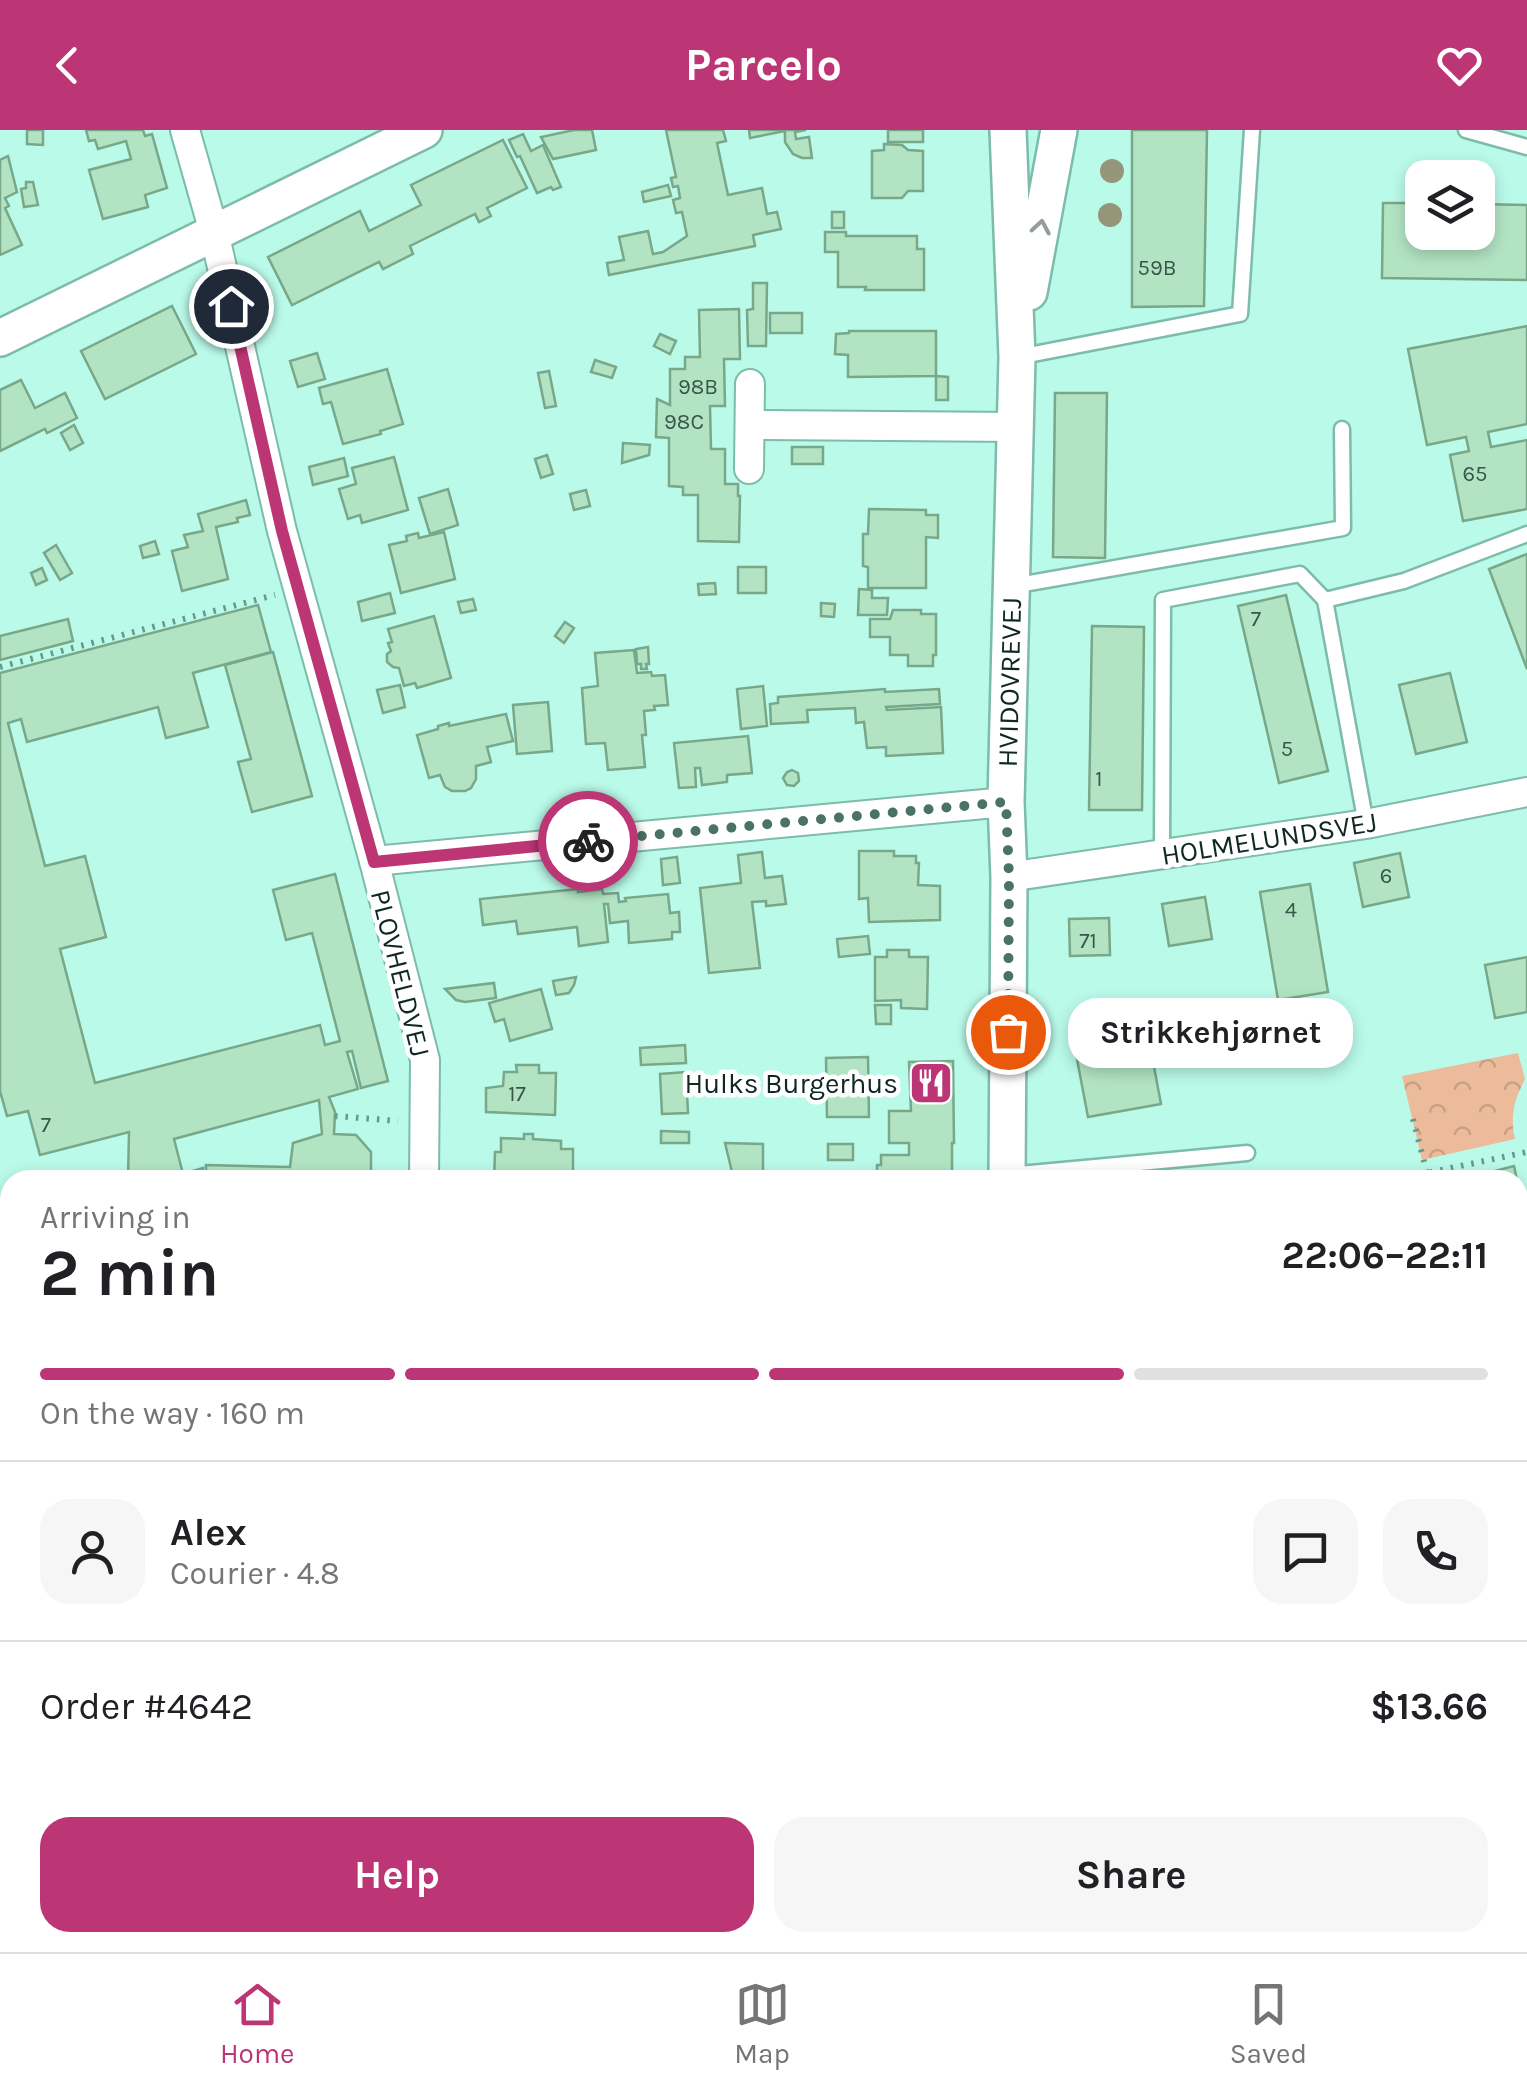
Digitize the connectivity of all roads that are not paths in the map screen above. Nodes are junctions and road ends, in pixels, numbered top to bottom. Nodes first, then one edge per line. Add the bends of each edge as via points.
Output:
1 (185, 130) edge
2 (424, 130) edge
3 (1008, 130) edge
4 (1059, 130) edge
5 (1252, 130) edge
6 (1472, 131) edge
7 (382, 139) edge
8 (1527, 148) edge
9 (214, 232) junction
10 (0, 338) edge
11 (1018, 357) junction
12 (750, 384) dead end
13 (750, 425) junction
14 (1016, 427) junction
15 (1342, 429) dead end
16 (749, 469) dead end
17 (1527, 534) edge
18 (1012, 586) junction
19 (1325, 600) junction
20 (1527, 792) edge
21 (1006, 802) junction
22 (1366, 824) junction
23 (1162, 855) junction
24 (374, 862) junction
25 (1009, 877) junction
26 (1247, 1153) dead end
27 (424, 1170) edge
28 (1007, 1170) edge
29 (1084, 1170) edge

1 - 9 street, PLOVHELDVEJ
2 - 7 street
3 - 11 street, HVIDOVREVEJ
11 -> 4 street, HVIDOVREVEJ
5 - 11 lane via 1240,314
6 - 8 lane
7 - 9 street
9 - 10 street
9 - 24 street, PLOVHELDVEJ via 282,531
11 - 14 street, HVIDOVREVEJ
12 - 13 street
13 - 14 street
13 - 16 street
14 - 18 street, HVIDOVREVEJ
15 - 18 lane via 1343,528
17 - 19 lane via 1404,581
18 - 21 street, HVIDOVREVEJ
19 - 22 lane
19 - 23 lane via 1300,574 1163,600
20 - 22 street, HOLMELUNDSVEJ
21 - 24 street
21 - 25 street, HVIDOVREVEJ
22 - 23 street, HOLMELUNDSVEJ
23 - 25 street, HOLMELUNDSVEJ
24 - 27 street, PLOVHELDVEJ via 425,1060
25 - 28 street, HVIDOVREVEJ
26 - 29 lane

